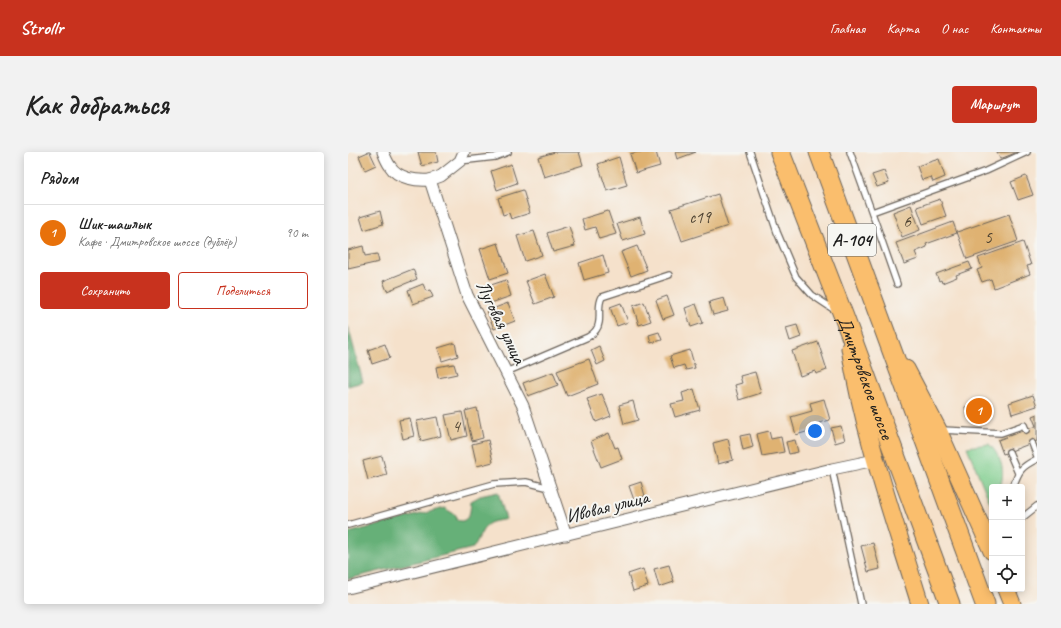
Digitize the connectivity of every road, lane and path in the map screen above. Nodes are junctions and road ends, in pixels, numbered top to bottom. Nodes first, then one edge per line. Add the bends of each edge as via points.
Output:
1 (383, 152) edge
2 (508, 152) edge
3 (750, 152) edge
4 (780, 152) edge
5 (819, 152) edge
6 (850, 152) edge
7 (1027, 152) edge
8 (462, 157) edge
9 (430, 180) junction
10 (872, 212) junction
11 (669, 275) dead end
12 (897, 284) dead end
13 (845, 319) junction
14 (884, 327) junction
15 (506, 372) junction
16 (938, 430) junction
17 (1026, 430) dead end
18 (1032, 443) dead end
19 (1009, 452) dead end
20 (1037, 458) edge
21 (875, 460) junction
22 (832, 469) junction
23 (1018, 473) junction
24 (1014, 484) edge
25 (551, 488) junction
26 (1037, 506) edge
27 (1025, 516) edge
28 (348, 525) edge
29 (566, 535) junction
30 (989, 542) edge
31 (348, 588) edge
32 (1007, 592) edge
33 (861, 604) edge
34 (920, 604) edge
35 (950, 604) edge
36 (985, 604) edge
37 (1012, 604) edge

1 - 9 street via 390,168 400,175 417,181
2 - 8 lane via 495,157
3 - 13 lane via 777,232 796,277 812,295
4 - 13 highway, Дмитровское шоссе / А-104
5 - 14 highway, Дмитровское шоссе / А-104
6 - 10 lane
7 - 10 lane via 986,171
8 - 9 street via 441,176
9 - 15 street, Луговая улица via 467,295
10 - 12 lane
11 - 15 lane via 602,298 599,302 596,331 588,337
13 - 21 main road via 857,387
13 - 35 highway, Дмитровское шоссе
14 - 16 main road
14 - 36 highway, Дмитровское шоссе
15 - 25 street, Луговая улица via 523,406
16 - 17 lane via 1002,436 1024,425
16 - 30 main road
18 - 20 lane
19 - 23 lane
20 - 23 lane
21 - 22 street, Ивовая улица
21 - 34 main road
22 - 29 street, Ивовая улица
22 - 33 lane
23 - 24 lane
25 - 28 lane via 526,482 494,484
25 - 29 street, Луговая улица
26 - 27 lane
29 - 31 street, Ивовая улица
32 - 37 main road

